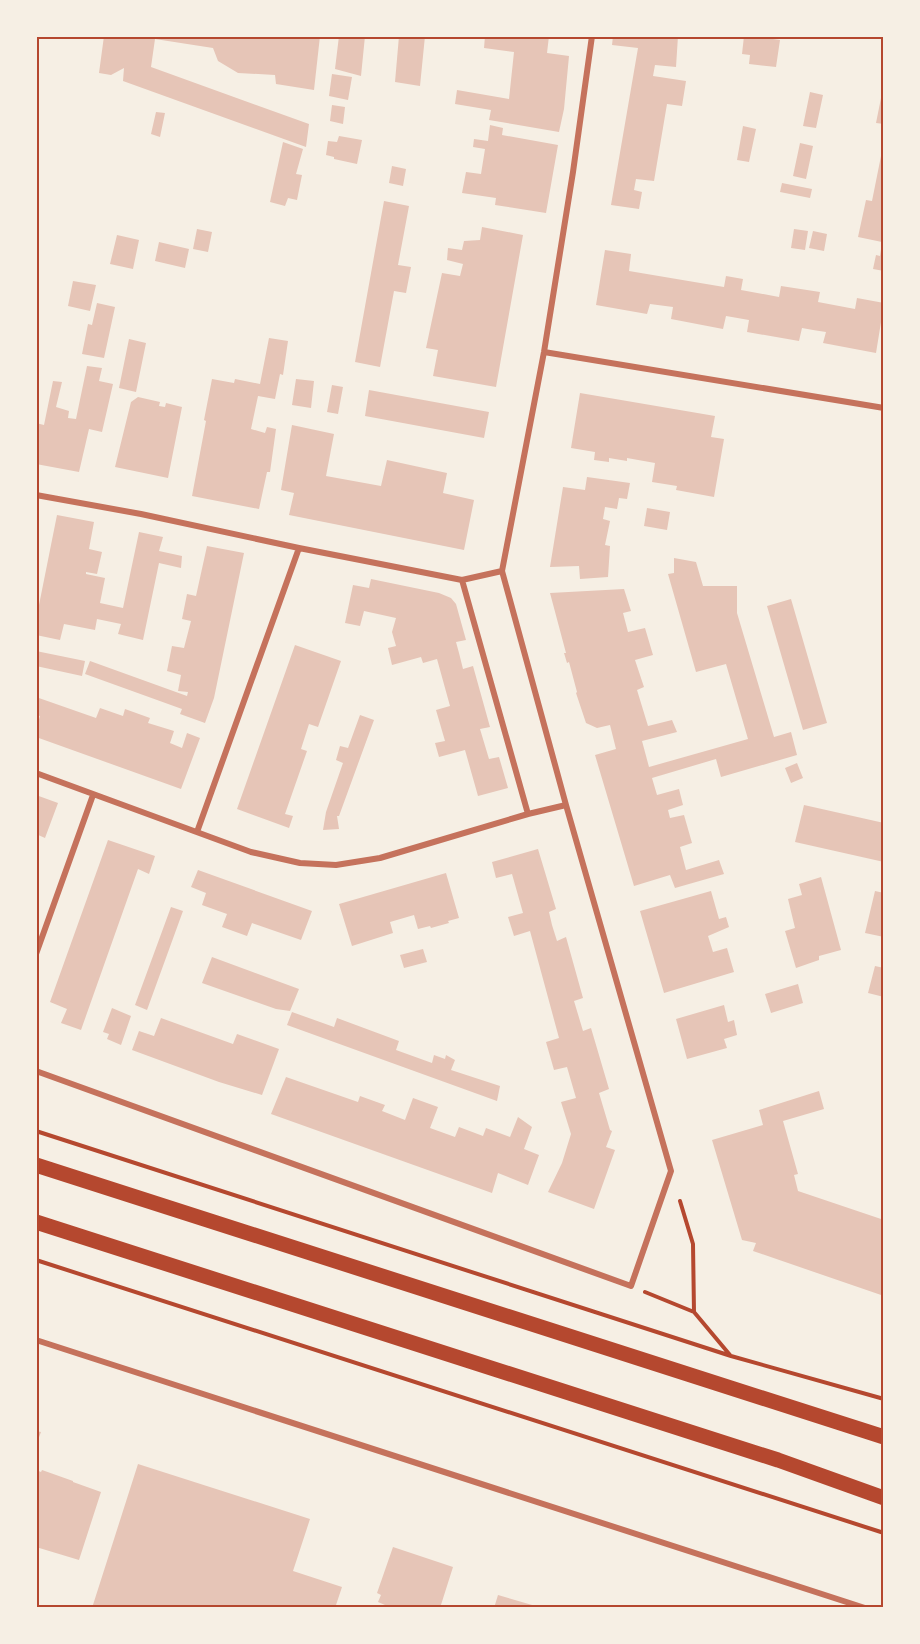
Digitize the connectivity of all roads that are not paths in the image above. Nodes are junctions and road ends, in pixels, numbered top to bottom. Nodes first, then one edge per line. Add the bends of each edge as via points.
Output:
1 (592, 36) edge
2 (544, 352) junction
3 (884, 408) edge
4 (36, 495) edge
5 (299, 548) junction
6 (502, 571) junction
7 (462, 580) junction
8 (36, 773) edge
9 (93, 795) junction
10 (566, 805) junction
11 (528, 814) junction
12 (197, 832) junction
13 (36, 954) edge
14 (36, 1071) edge
15 (36, 1165) edge
16 (36, 1222) edge
17 (36, 1340) edge
18 (884, 1437) edge
19 (884, 1498) edge
20 (865, 1608) edge

1 - 2 street
2 - 3 street
2 - 6 street
4 - 5 street
5 - 7 street
5 - 12 street
6 - 7 street
6 - 10 street
7 - 11 street
8 - 9 street
9 - 12 street
9 - 13 street
10 - 11 street
10 - 14 street via 671,1171 631,1286
11 - 12 street via 380,858 336,864 300,863 251,852
15 - 18 main road
16 - 19 main road via 767,1456
17 - 20 street

